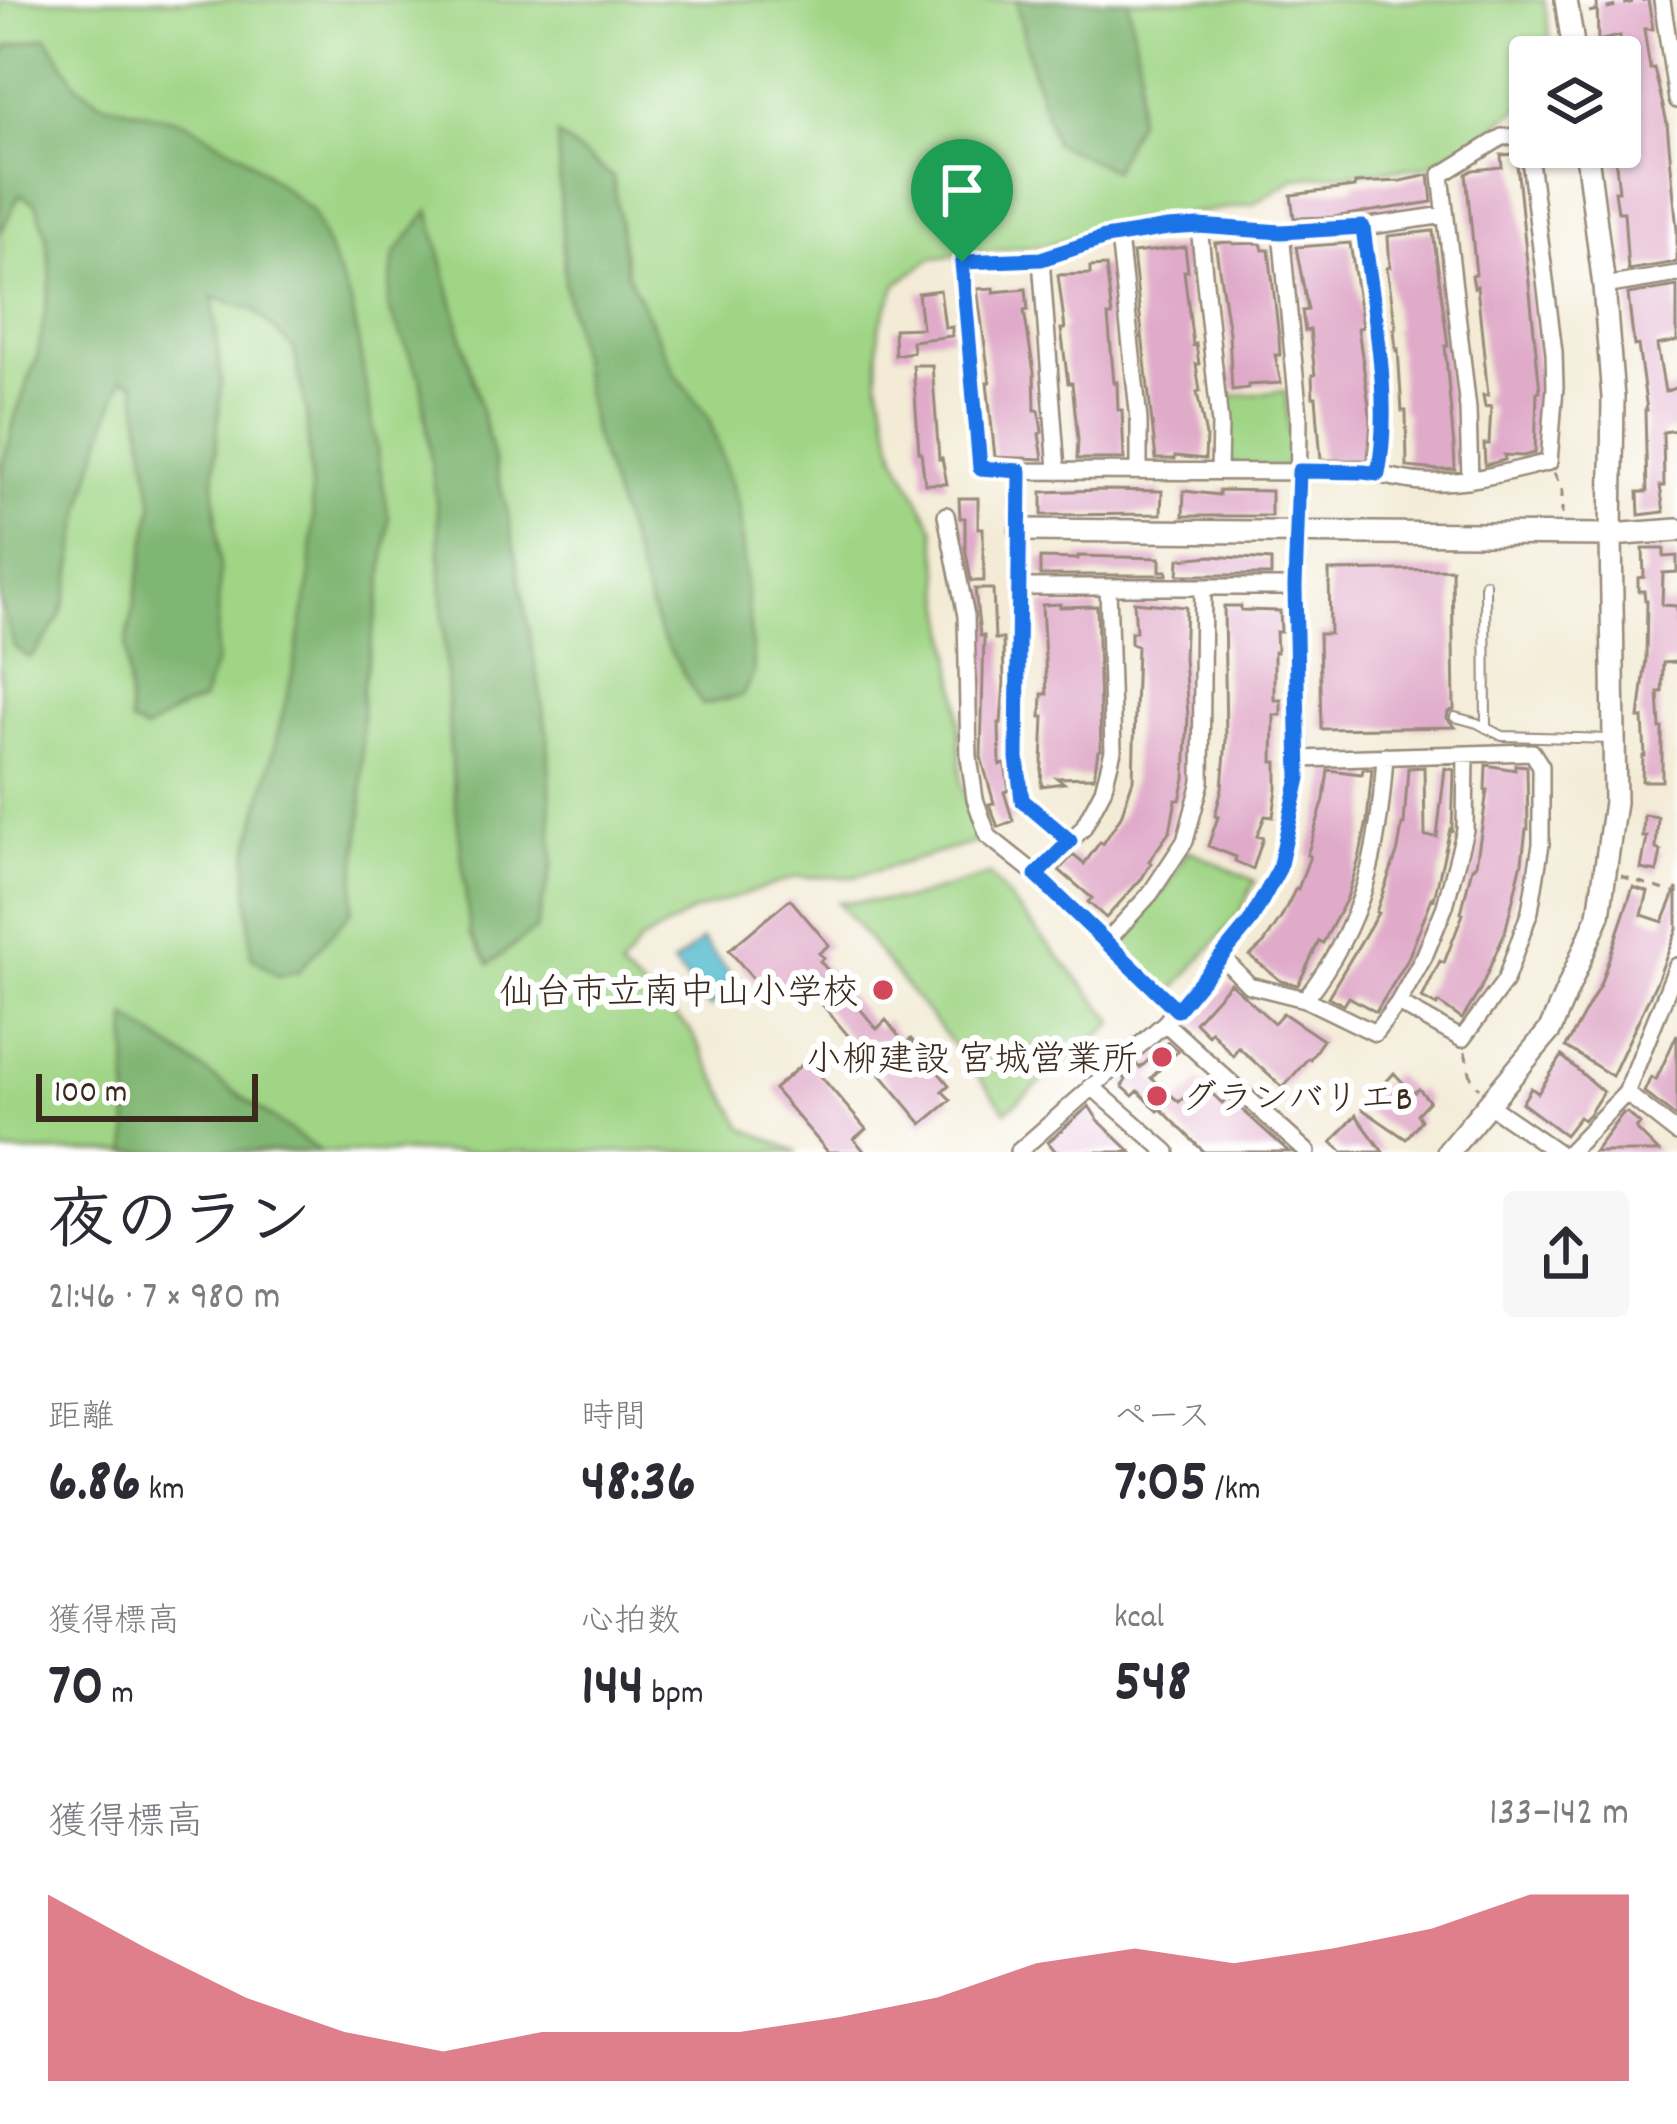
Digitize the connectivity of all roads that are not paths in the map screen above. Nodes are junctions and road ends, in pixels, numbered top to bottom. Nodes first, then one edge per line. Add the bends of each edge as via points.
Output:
1 (1662, 0) edge
2 (1677, 100) edge
3 (1589, 168) edge
4 (1445, 214) junction
5 (1199, 226) junction
6 (1363, 227) junction
7 (1281, 232) junction
8 (1119, 237) junction
9 (1041, 259) junction
10 (1677, 274) edge
11 (1604, 286) junction
12 (1057, 470) junction
13 (1139, 470) junction
14 (1020, 471) junction
15 (1220, 471) junction
16 (1299, 471) junction
17 (1378, 474) junction
18 (1470, 480) junction
19 (946, 514) dead end
20 (1020, 530) junction
21 (1677, 530) edge
22 (1298, 532) junction
23 (1611, 535) junction
24 (1485, 583) dead end
25 (1019, 587) junction
26 (1108, 587) junction
27 (1203, 587) junction
28 (1295, 587) junction
29 (1454, 717) dead end
30 (1486, 728) junction
31 (1614, 738) junction
32 (1466, 754) junction
33 (1385, 756) junction
34 (1300, 759) junction
35 (1070, 841) junction
36 (1036, 875) junction
37 (1221, 956) junction
38 (1677, 967) edge
39 (1306, 999) junction
40 (1398, 1003) junction
41 (1171, 1016) junction
42 (1091, 1086) junction
43 (1626, 1093) junction
44 (1486, 1099) junction
45 (1677, 1133) edge
46 (1018, 1152) edge
47 (1167, 1152) edge
48 (1307, 1152) edge
49 (1448, 1152) edge
50 (1557, 1152) edge
51 (1569, 1152) edge

1 - 2 street
3 - 11 street
4 - 6 street
4 - 18 street
4 - 18 street via 1441,176 1502,137 1527,136 1554,352 1549,462
5 - 7 street
5 - 8 street
5 - 15 street
6 - 7 street
6 - 17 street via 1380,374
7 - 16 street
8 - 9 street
8 - 13 street
9 - 12 street
9 - 14 street via 962,262 980,468
10 - 11 street
11 - 23 street
12 - 13 street
12 - 14 street
13 - 15 street
14 - 20 street
15 - 16 street
16 - 17 street
16 - 22 street
17 - 18 street
19 - 36 street via 966,616 975,799 988,836
20 - 22 street
20 - 25 street
21 - 23 street
22 - 23 street
22 - 28 street
23 - 31 street
24 - 30 lane
25 - 26 street
25 - 35 street via 1022,800
26 - 27 street
26 - 35 street via 1113,751 1103,790
27 - 28 street
27 - 36 street via 1201,782 1185,841 1106,941
28 - 34 street
29 - 30 lane
30 - 31 lane via 1502,736
31 - 44 street via 1615,802 1599,915 1550,1030
32 - 33 street
32 - 40 street via 1466,830 1445,906
32 - 40 street via 1532,752 1541,766 1530,910 1505,981 1462,1039
33 - 34 street
33 - 39 street via 1372,871 1331,967
34 - 37 street via 1279,869
35 - 36 street
37 - 39 street via 1249,985
37 - 41 street
38 - 43 street
39 - 40 street via 1375,1033
41 - 42 street
41 - 48 street
42 - 46 street
42 - 47 street
43 - 45 street
43 - 51 street
44 - 49 street
44 - 50 street

